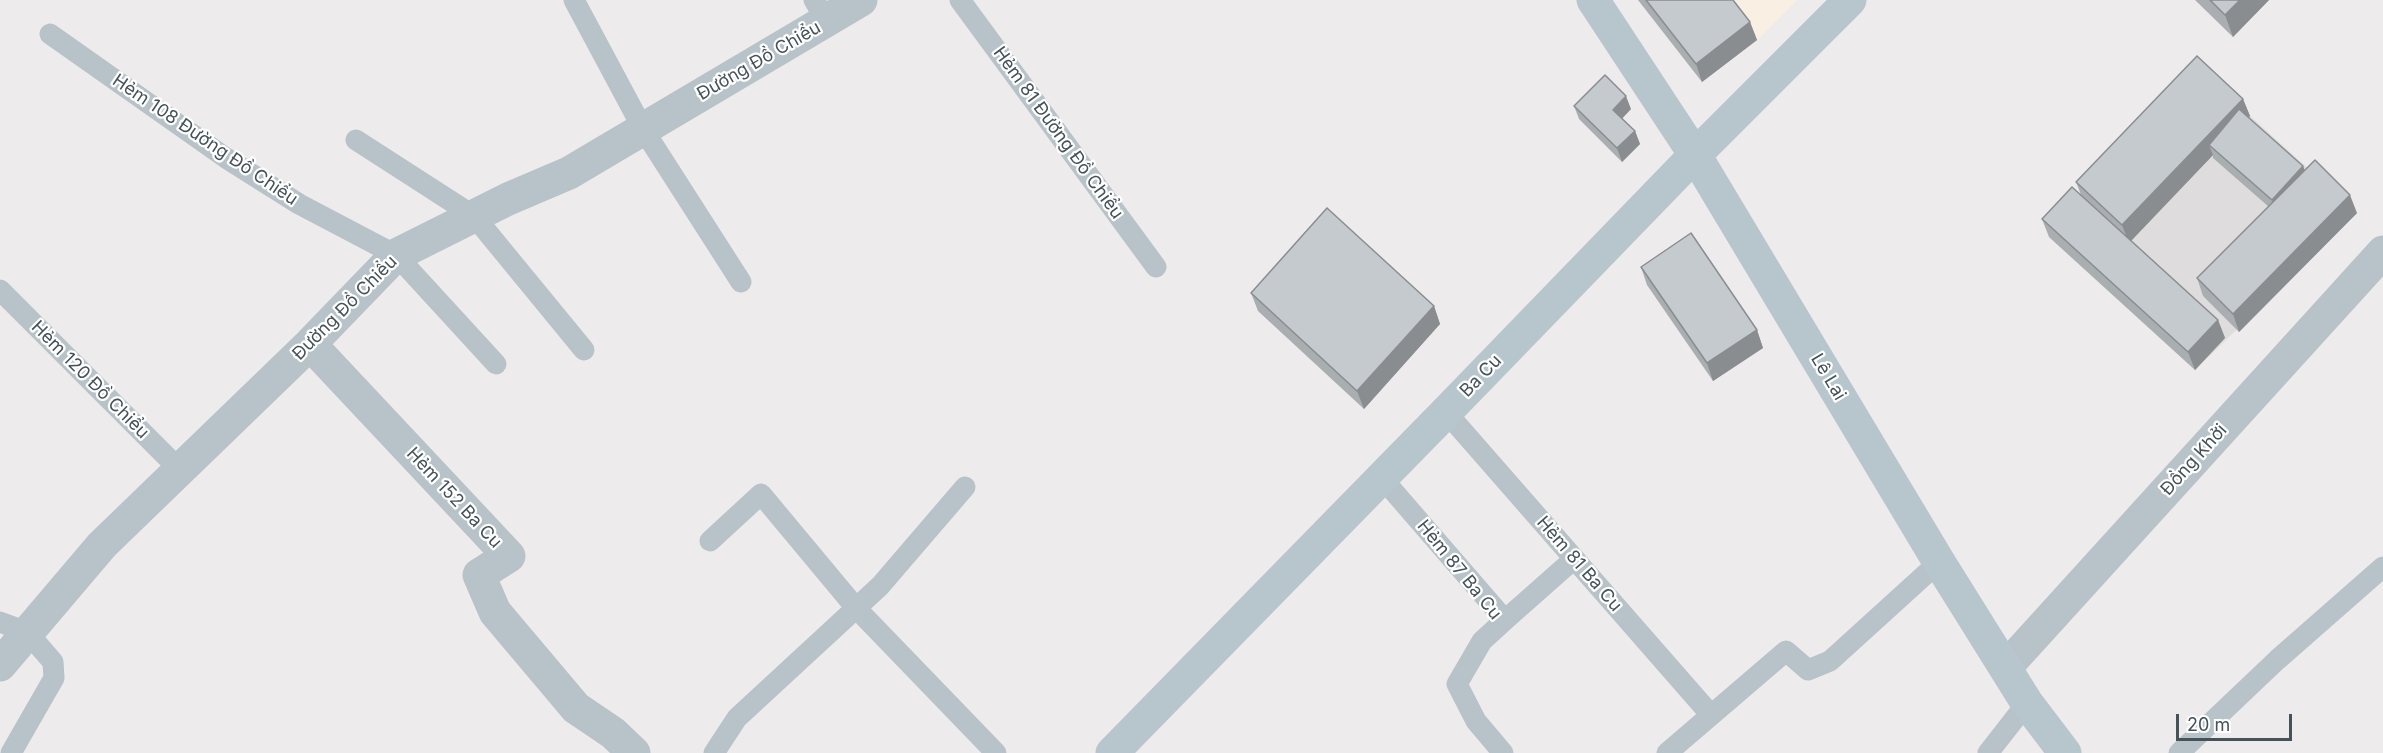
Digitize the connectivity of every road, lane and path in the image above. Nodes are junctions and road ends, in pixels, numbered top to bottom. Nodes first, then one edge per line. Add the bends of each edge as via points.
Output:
1 (574, 0) edge
2 (861, 0) edge
3 (960, 0) edge
4 (1593, 0) edge
5 (1850, 0) edge
6 (821, 11) edge
7 (50, 34) dead end
8 (643, 129) junction
9 (356, 140) dead end
10 (1695, 155) junction
11 (474, 216) junction
12 (2383, 252) edge
13 (396, 255) junction
14 (1156, 267) dead end
15 (741, 282) dead end
16 (0, 290) edge
17 (309, 344) junction
18 (584, 350) dead end
19 (496, 364) dead end
20 (1446, 412) junction
21 (180, 470) junction
22 (1382, 478) junction
23 (965, 487) dead end
24 (710, 541) dead end
25 (1574, 559) junction
26 (1939, 562) junction
27 (2383, 567) edge
28 (856, 608) junction
29 (1505, 620) junction
30 (14, 627) edge
31 (0, 665) edge
32 (2006, 667) junction
33 (2027, 703) junction
34 (1711, 715) junction
35 (11, 753) edge
36 (634, 753) edge
37 (714, 753) edge
38 (996, 753) edge
39 (1112, 753) edge
40 (1503, 753) edge
41 (1667, 753) edge
42 (1988, 753) edge
43 (2065, 753) edge
44 (2180, 753) edge

1 - 8 lane
2 - 6 street, Đường Đồ Chiểu
3 - 14 lane, Hẻm 81 Đường Đồ Chiểu
4 - 10 main road, Lê Lai
5 - 10 main road, Ba Cu
6 - 8 street, Đường Đồ Chiểu
7 - 13 lane, Hẻm 108 Đường Đồ Chiểu via 226,158 299,204
8 - 11 street, Đường Đồ Chiểu via 569,173
8 - 15 lane
9 - 11 lane
10 - 20 main road, Ba Cu
10 - 26 main road, Lê Lai
11 - 13 street, Đường Đồ Chiểu
11 - 18 lane
12 - 32 street, Đồng Khởi
13 - 17 street, Đường Đồ Chiểu
13 - 19 lane, Hẻm 108 Đường Đồ Chiểu
16 - 21 lane, Hẻm 120 Đồ Chiểu
17 - 21 street, Đường Đồ Chiểu
17 - 36 street, Hẻm 152 Ba Cu via 508,556 479,575 495,612 576,708
20 - 22 main road, Ba Cu
20 - 25 lane, Hẻm 81 Ba Cu
21 - 30 street, Đường Đồ Chiểu
22 - 29 lane, Hẻm 87 Ba Cu
22 - 39 main road, Ba Cu
23 - 28 lane via 880,586
24 - 28 lane via 761,494
25 - 29 lane
25 - 34 lane, Hẻm 81 Ba Cu
26 - 32 main road, Lê Lai
26 - 34 lane via 1830,662 1808,670 1786,651
27 - 44 lane via 2277,660
28 - 37 lane via 737,718
28 - 38 lane
29 - 40 lane, Hẻm 87 Ba Cu via 1482,641 1457,684 1476,721
30 - 31 street, Đường Đồ Chiểu
30 - 35 lane via 53,662 54,678
32 - 33 main road, Lê Lai
33 - 42 lane
33 - 43 main road, Lê Lai
34 - 41 lane

